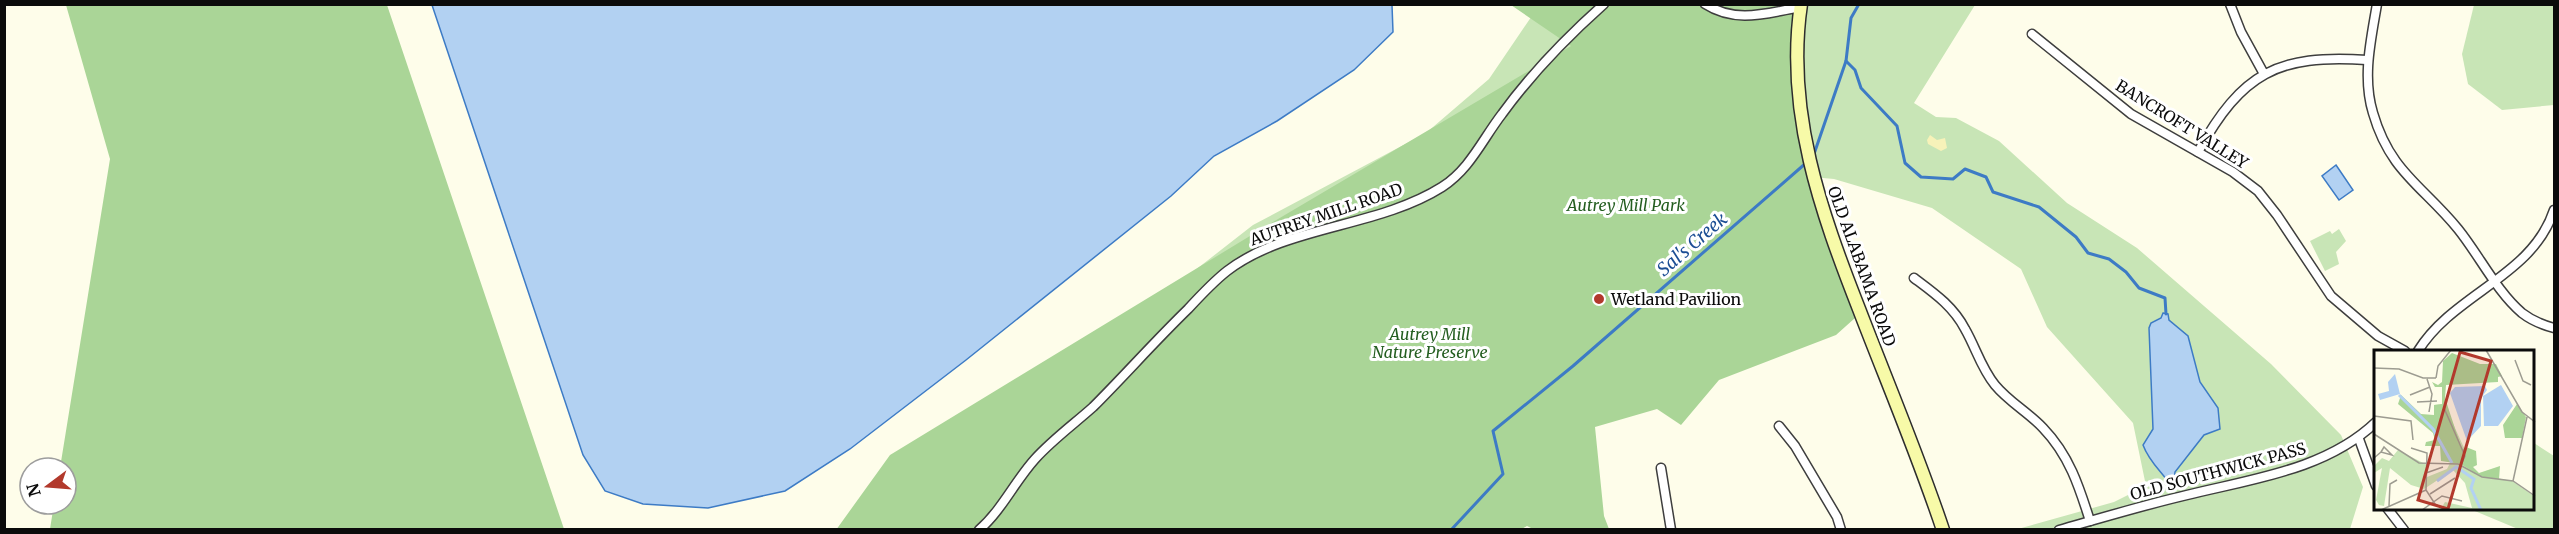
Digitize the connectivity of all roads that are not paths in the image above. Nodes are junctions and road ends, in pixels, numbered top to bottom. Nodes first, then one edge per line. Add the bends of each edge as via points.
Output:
1 (1604, 4) edge
2 (1705, 4) edge
3 (2230, 4) edge
4 (2377, 4) edge
5 (1801, 6) edge
6 (2032, 34) dead end
7 (2367, 60) junction
8 (2264, 74) junction
9 (2198, 152) junction
10 (2554, 210) edge
11 (1914, 278) dead end
12 (2496, 281) junction
13 (2554, 328) edge
14 (2402, 350) edge
15 (2419, 350) edge
16 (2374, 424) edge
17 (1779, 426) dead end
18 (2359, 439) junction
19 (1661, 468) dead end
20 (2374, 480) edge
21 (2389, 510) edge
22 (2090, 521) junction
23 (979, 530) edge
24 (1671, 530) edge
25 (1841, 530) edge
26 (1943, 530) edge
27 (2058, 530) edge
28 (2404, 530) edge

1 - 23 street, AUTREY MILL ROAD via 1524,86 1474,156 1443,186 1379,213 1270,247 1227,271 1092,407 1037,456
2 - 5 street via 1722,13 1748,17
3 - 8 street
4 - 7 street
5 - 26 main road, OLD ALABAMA ROAD via 1797,47 1799,96 1814,185
6 - 9 street, BANCROFT VALLEY via 2131,114
7 - 8 street via 2314,59
7 - 12 street via 2372,111 2391,156 2405,176 2458,229
8 - 9 street via 2228,104
9 - 14 street, BANCROFT VALLEY via 2258,191 2331,296 2378,336
10 - 12 street via 2533,250
11 - 22 street via 1956,314 1995,385 2060,447 2077,477
12 - 13 street via 2521,313
12 - 15 street via 2443,320
16 - 18 street, OLD SOUTHWICK PASS
17 - 25 street via 1795,446
18 - 20 street
18 - 22 street, OLD SOUTHWICK PASS via 2296,467
19 - 24 street
21 - 28 street
22 - 27 street, OLD SOUTHWICK PASS

